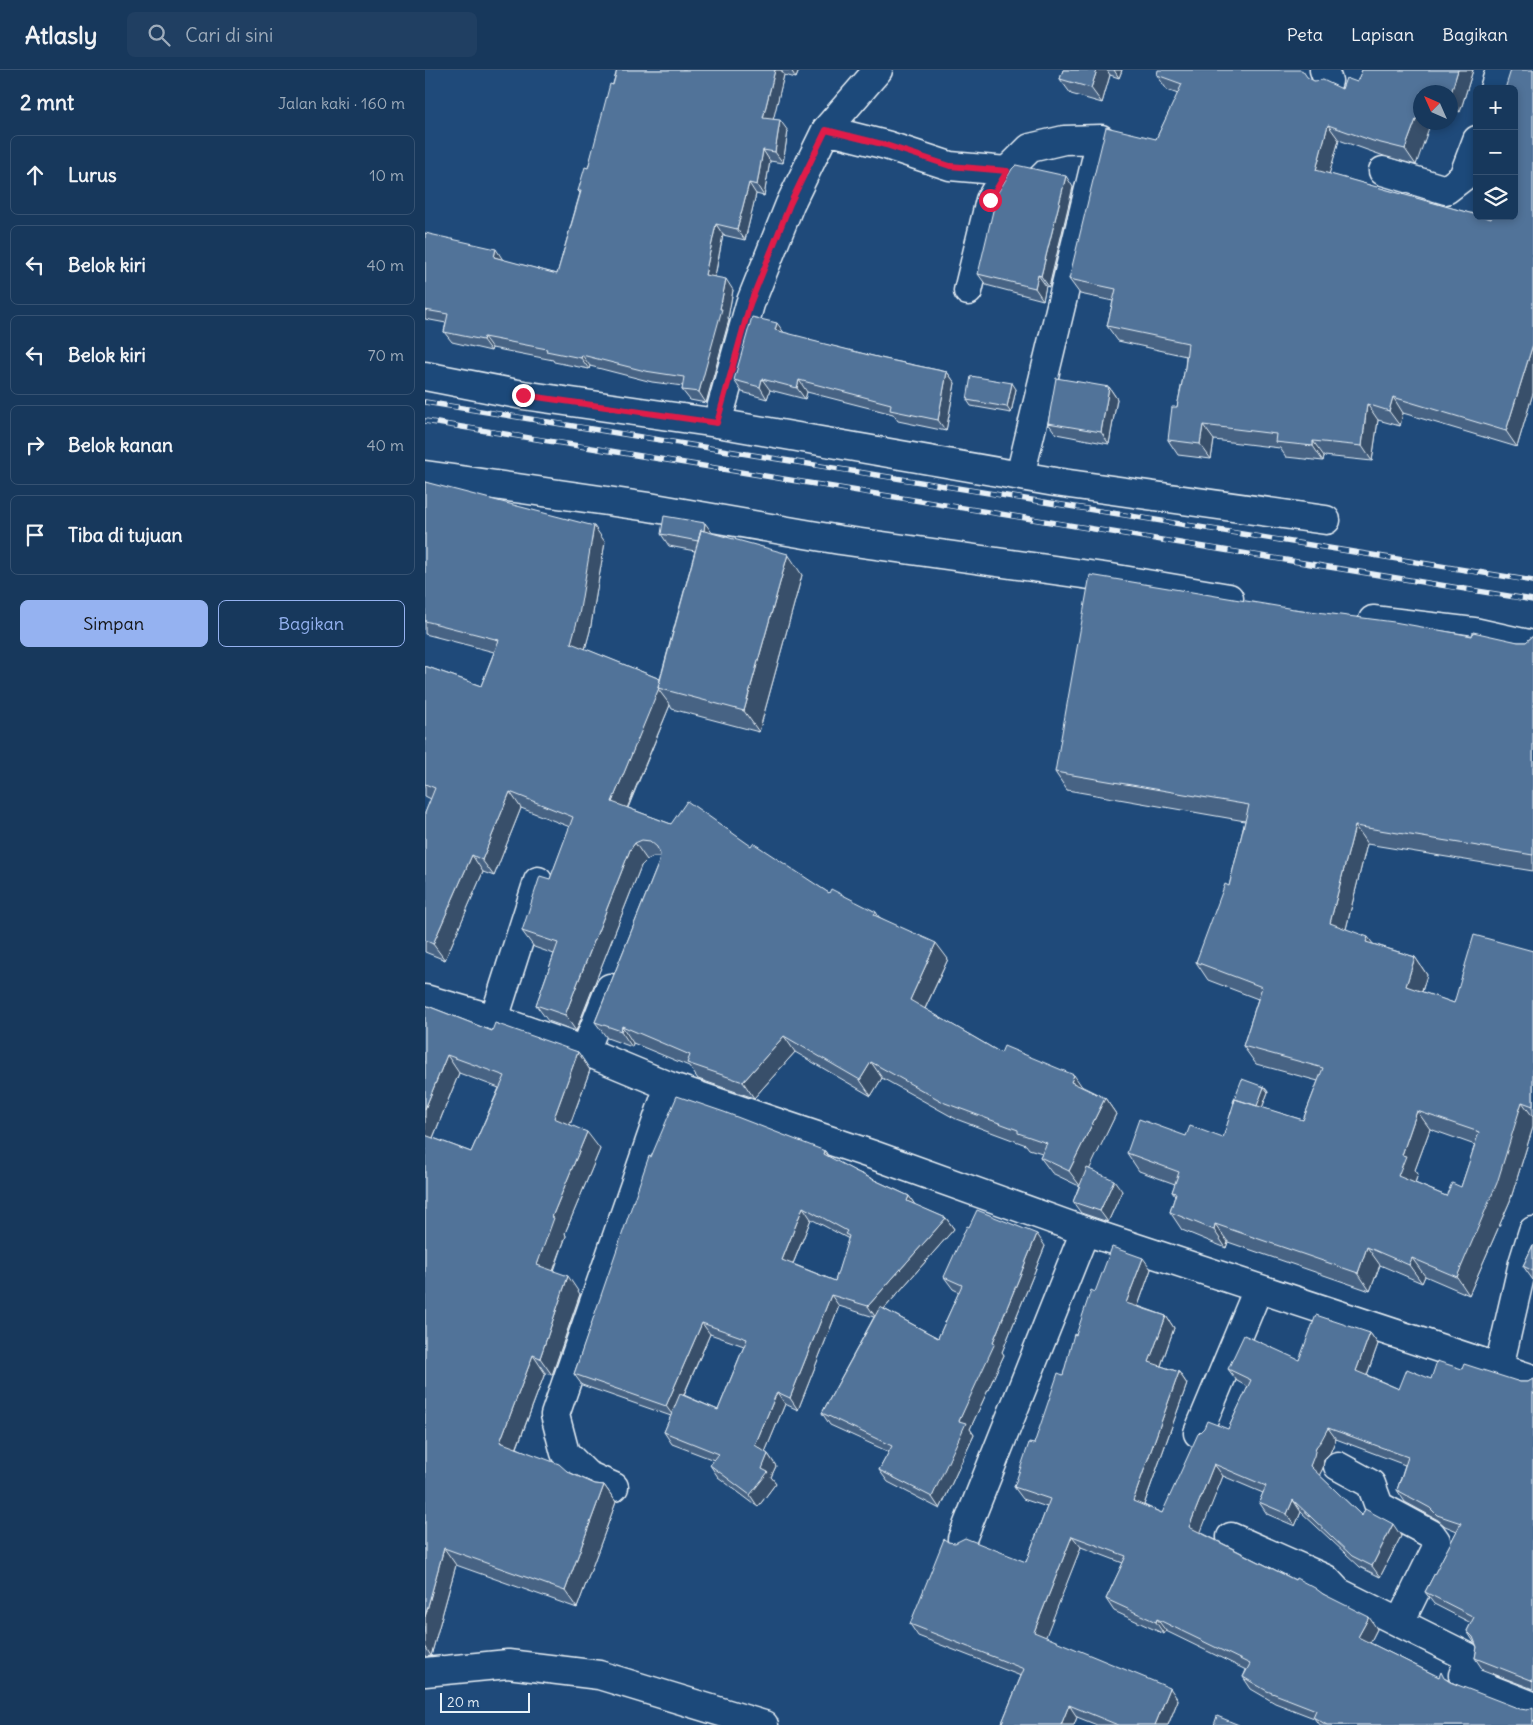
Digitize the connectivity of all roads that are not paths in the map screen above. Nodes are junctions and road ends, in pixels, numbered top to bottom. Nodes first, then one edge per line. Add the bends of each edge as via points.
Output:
1 (878, 70) edge
2 (1500, 70) edge
3 (1495, 85) edge
4 (826, 130) junction
5 (1473, 151) edge
6 (1007, 171) junction
7 (1383, 171) dead end
8 (968, 291) dead end
9 (425, 376) edge
10 (717, 423) junction
11 (425, 475) edge
12 (1020, 476) junction
13 (1326, 520) dead end
14 (1252, 603) edge
15 (1348, 617) edge
16 (1533, 645) edge
17 (538, 881) edge
18 (620, 962) edge
19 (425, 1000) edge
20 (494, 1018) junction
21 (585, 1051) junction
22 (669, 1086) junction
23 (1533, 1230) edge
24 (1085, 1231) junction
25 (1258, 1289) junction
26 (1499, 1367) junction
27 (1533, 1379) edge
28 (1198, 1433) edge
29 (1338, 1466) dead end
30 (614, 1487) dead end
31 (1231, 1537) dead end
32 (962, 1539) edge
33 (1400, 1622) junction
34 (425, 1672) edge
35 (1533, 1706) edge
36 (764, 1725) edge

1 - 4 street
2 - 3 street
4 - 6 street via 950,166
4 - 10 street via 790,204 750,304
5 - 7 street via 1463,177 1446,190
6 - 8 street via 990,200
6 - 12 street via 1030,148 1064,140 1101,139
9 - 10 street via 523,395
10 - 12 street
11 - 14 street via 649,507 839,540 1111,578
12 - 13 street
15 - 16 street via 1474,632
17 - 20 street
18 - 21 street
19 - 20 street
20 - 21 street
21 - 22 street
22 - 24 street
22 - 30 street via 555,1415 565,1453 587,1475
23 - 26 street
24 - 25 street
24 - 32 street
25 - 26 street
25 - 28 street
26 - 27 street
29 - 33 street via 1371,1484 1379,1506 1431,1534 1436,1542 1437,1547
31 - 33 street via 1326,1579 1338,1592
33 - 35 street via 1468,1657 1470,1660 1464,1678
34 - 36 street via 508,1664 599,1675

